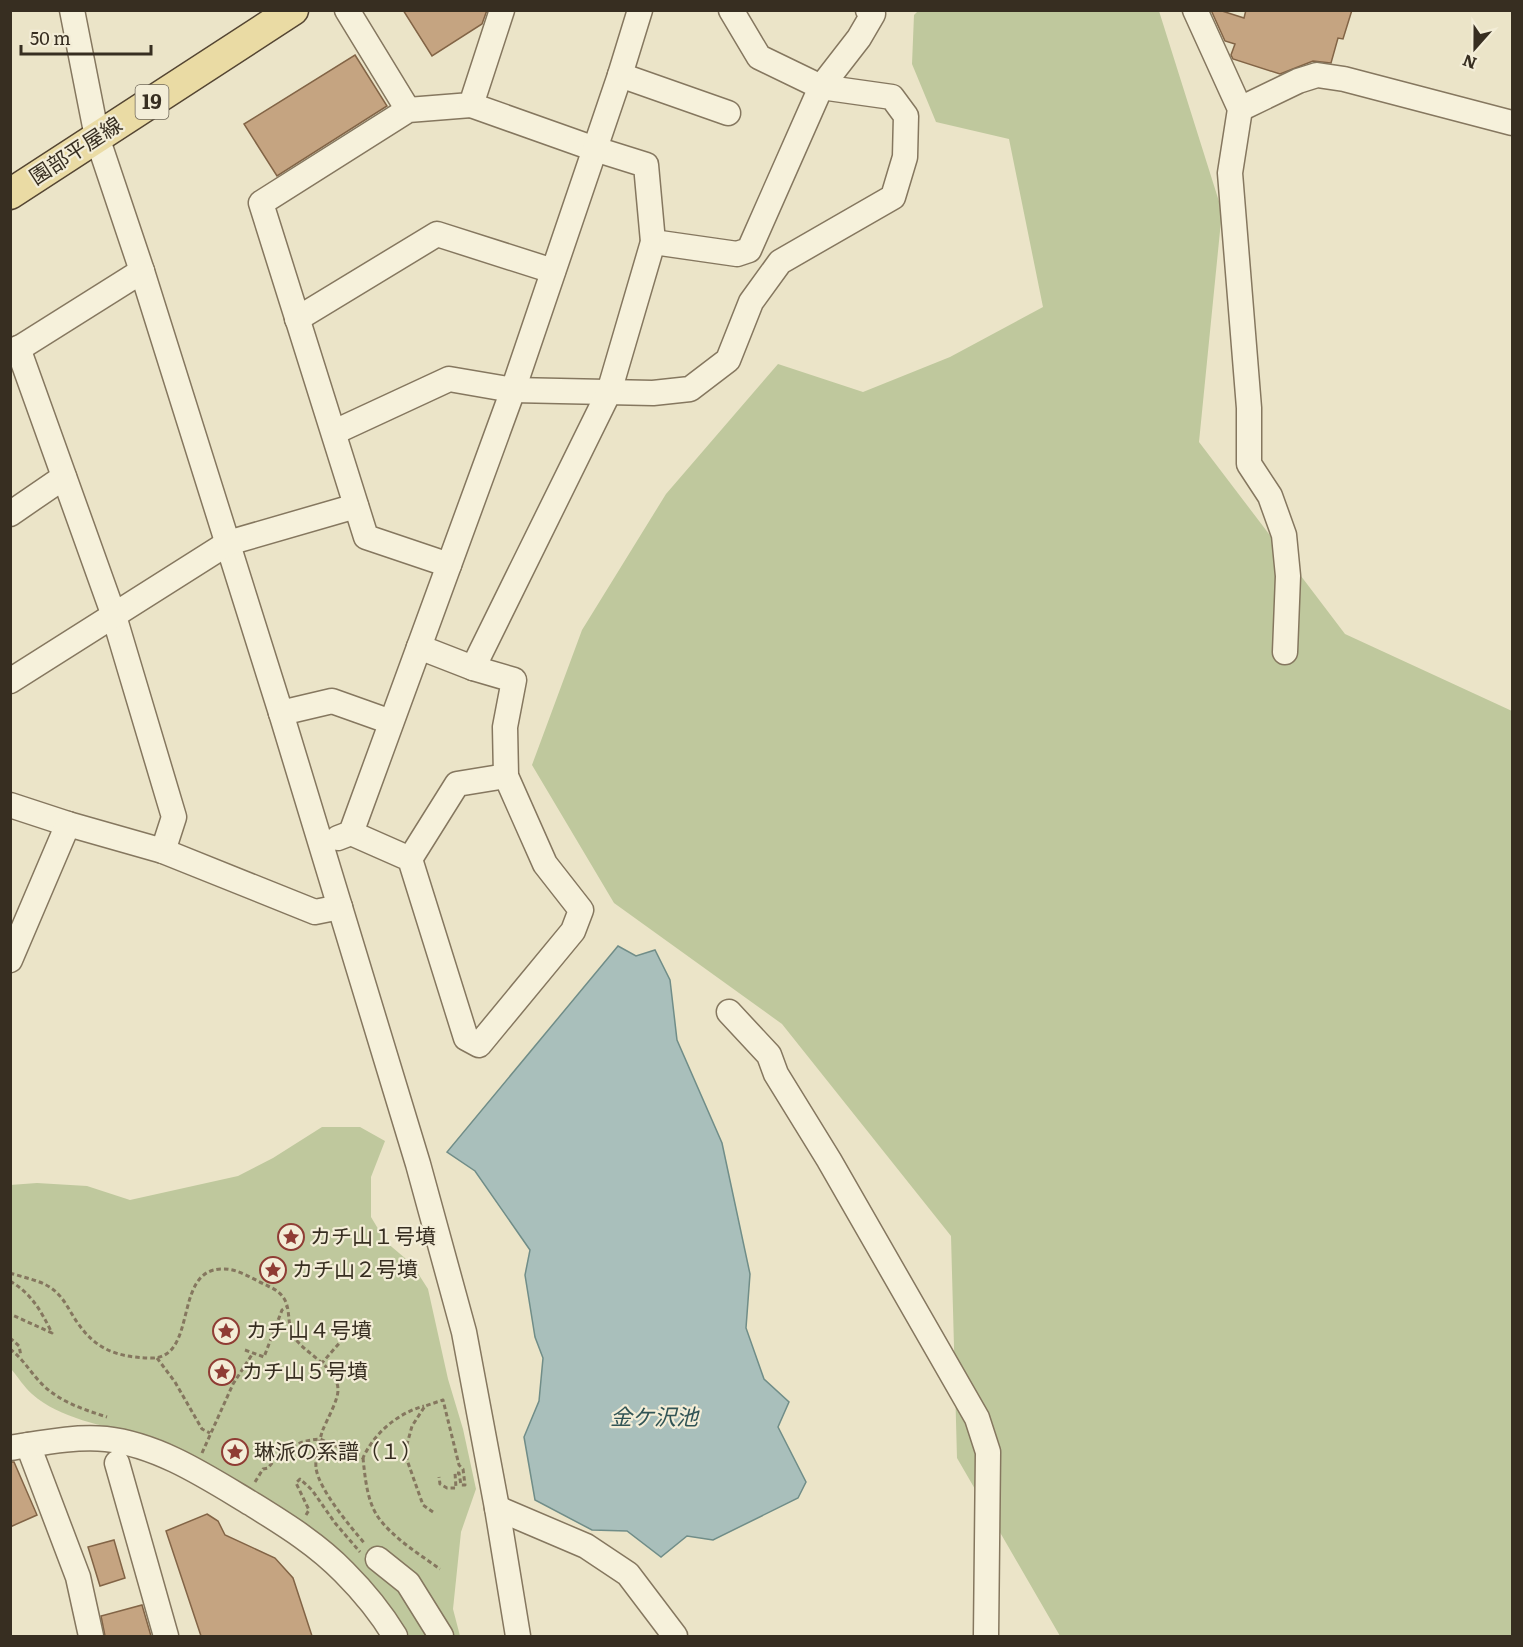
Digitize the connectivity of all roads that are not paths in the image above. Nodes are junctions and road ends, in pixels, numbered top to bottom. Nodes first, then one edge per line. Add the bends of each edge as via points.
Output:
1 (72, 10) edge
2 (293, 10) edge
3 (347, 10) edge
4 (502, 10) edge
5 (640, 10) edge
6 (731, 10) edge
7 (868, 10) edge
8 (1195, 10) edge
9 (620, 75) junction
10 (821, 87) junction
11 (471, 105) junction
12 (1240, 109) junction
13 (408, 110) junction
14 (728, 113) dead end
15 (1512, 123) edge
16 (97, 137) junction
17 (594, 149) junction
18 (10, 194) edge
19 (653, 242) junction
20 (142, 271) junction
21 (553, 271) junction
22 (297, 319) junction
23 (14, 351) edge
24 (513, 390) junction
25 (609, 392) junction
26 (339, 430) dead end
27 (64, 477) junction
28 (356, 506) junction
29 (10, 514) edge
30 (228, 543) junction
31 (449, 565) junction
32 (114, 616) junction
33 (419, 647) junction
34 (1285, 652) dead end
35 (472, 668) junction
36 (10, 681) edge
37 (281, 713) junction
38 (391, 722) junction
39 (506, 776) junction
40 (10, 805) edge
41 (68, 824) junction
42 (351, 833) junction
43 (322, 844) junction
44 (163, 851) junction
45 (410, 859) junction
46 (340, 907) junction
47 (10, 960) edge
48 (729, 1012) dead end
49 (19, 1447) edge
50 (117, 1463) dead end
51 (497, 1508) junction
52 (360, 1589) junction
53 (91, 1636) edge
54 (166, 1636) edge
55 (395, 1636) edge
56 (441, 1636) edge
57 (518, 1636) edge
58 (675, 1636) edge
59 (986, 1636) edge

1 - 16 street
2 - 16 main road, 園部平屋線 / 19
3 - 13 street
4 - 11 street
5 - 9 street
6 - 10 street via 759,57
7 - 10 street via 873,14 859,38
8 - 12 street
9 - 14 street
9 - 17 street
10 - 19 street via 749,250 736,254
10 - 25 street via 892,97 906,116 905,158 893,197 780,262 751,302 728,360 690,389
11 - 13 street
11 - 17 street
12 - 15 street via 1317,75 1344,78
12 - 34 street via 1230,173 1249,408 1249,464 1270,496 1284,535 1288,576
13 - 22 street via 261,202
16 - 18 main road, 園部平屋線 / 19
16 - 20 street
17 - 19 street via 646,165
17 - 21 street
19 - 25 street
20 - 23 street
20 - 30 street
21 - 22 street via 437,234
21 - 24 street
22 - 28 street
23 - 27 street
24 - 25 street
24 - 26 street via 448,379
24 - 31 street
25 - 35 street
27 - 29 street
27 - 32 street
28 - 30 street
28 - 31 street via 366,537
30 - 32 street
30 - 37 street
31 - 33 street
32 - 36 street
32 - 44 street via 174,817
33 - 35 street
33 - 38 street
35 - 39 street via 514,680 505,727
37 - 38 street via 332,701
37 - 43 street
38 - 42 street
39 - 45 street via 457,784
39 - 45 street via 545,864 580,910 573,931 478,1045 466,1038
40 - 41 street
41 - 44 street
41 - 47 street
42 - 43 street
42 - 45 street
43 - 46 street
44 - 46 street via 315,912
46 - 51 street via 464,1332
48 - 59 street via 769,1055 776,1074 977,1418 988,1452
49 - 52 street via 74,1438 141,1446 189,1467 280,1522 320,1550
49 - 53 street via 78,1577
50 - 54 street
51 - 57 street
51 - 58 street via 586,1546 628,1574
52 - 55 street
52 - 56 street via 380,1565 408,1583

